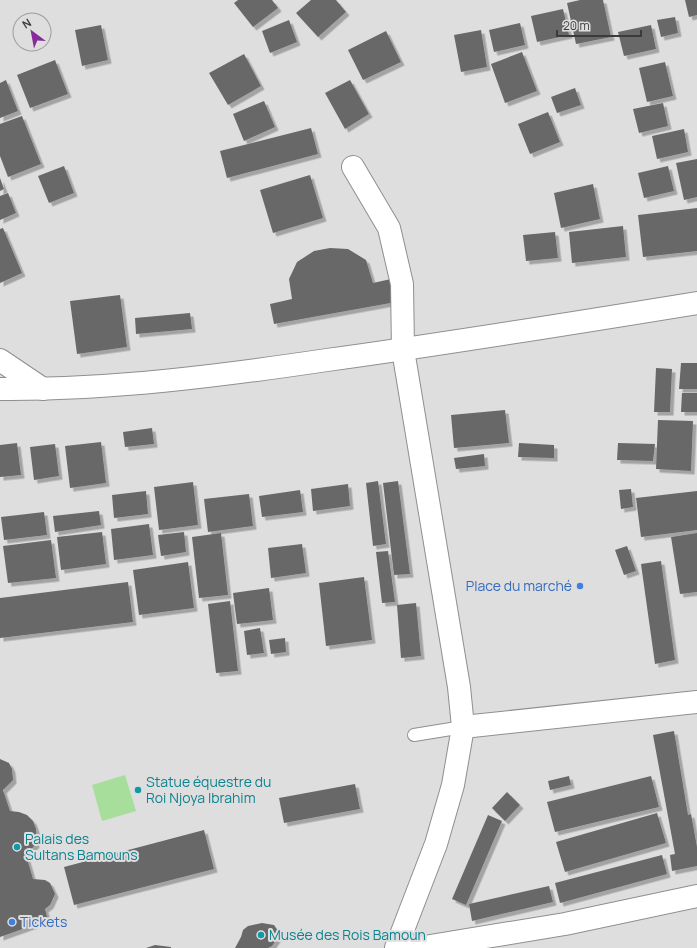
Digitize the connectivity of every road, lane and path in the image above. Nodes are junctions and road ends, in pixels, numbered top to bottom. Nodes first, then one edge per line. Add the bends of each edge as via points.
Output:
1 (352, 167) dead end
2 (697, 303) edge
3 (403, 350) junction
4 (0, 360) edge
5 (0, 389) edge
6 (43, 389) junction
7 (697, 702) edge
8 (463, 727) junction
9 (414, 735) dead end
10 (697, 896) edge
11 (396, 948) edge
12 (418, 948) edge

1 - 3 main road via 389,228 402,284
2 - 3 main road
3 - 6 main road via 248,371 123,384
3 - 8 main road via 459,687
4 - 6 main road
5 - 6 main road
7 - 8 main road
8 - 9 lane
8 - 11 main road via 453,785 436,844
10 - 12 main road via 565,924

